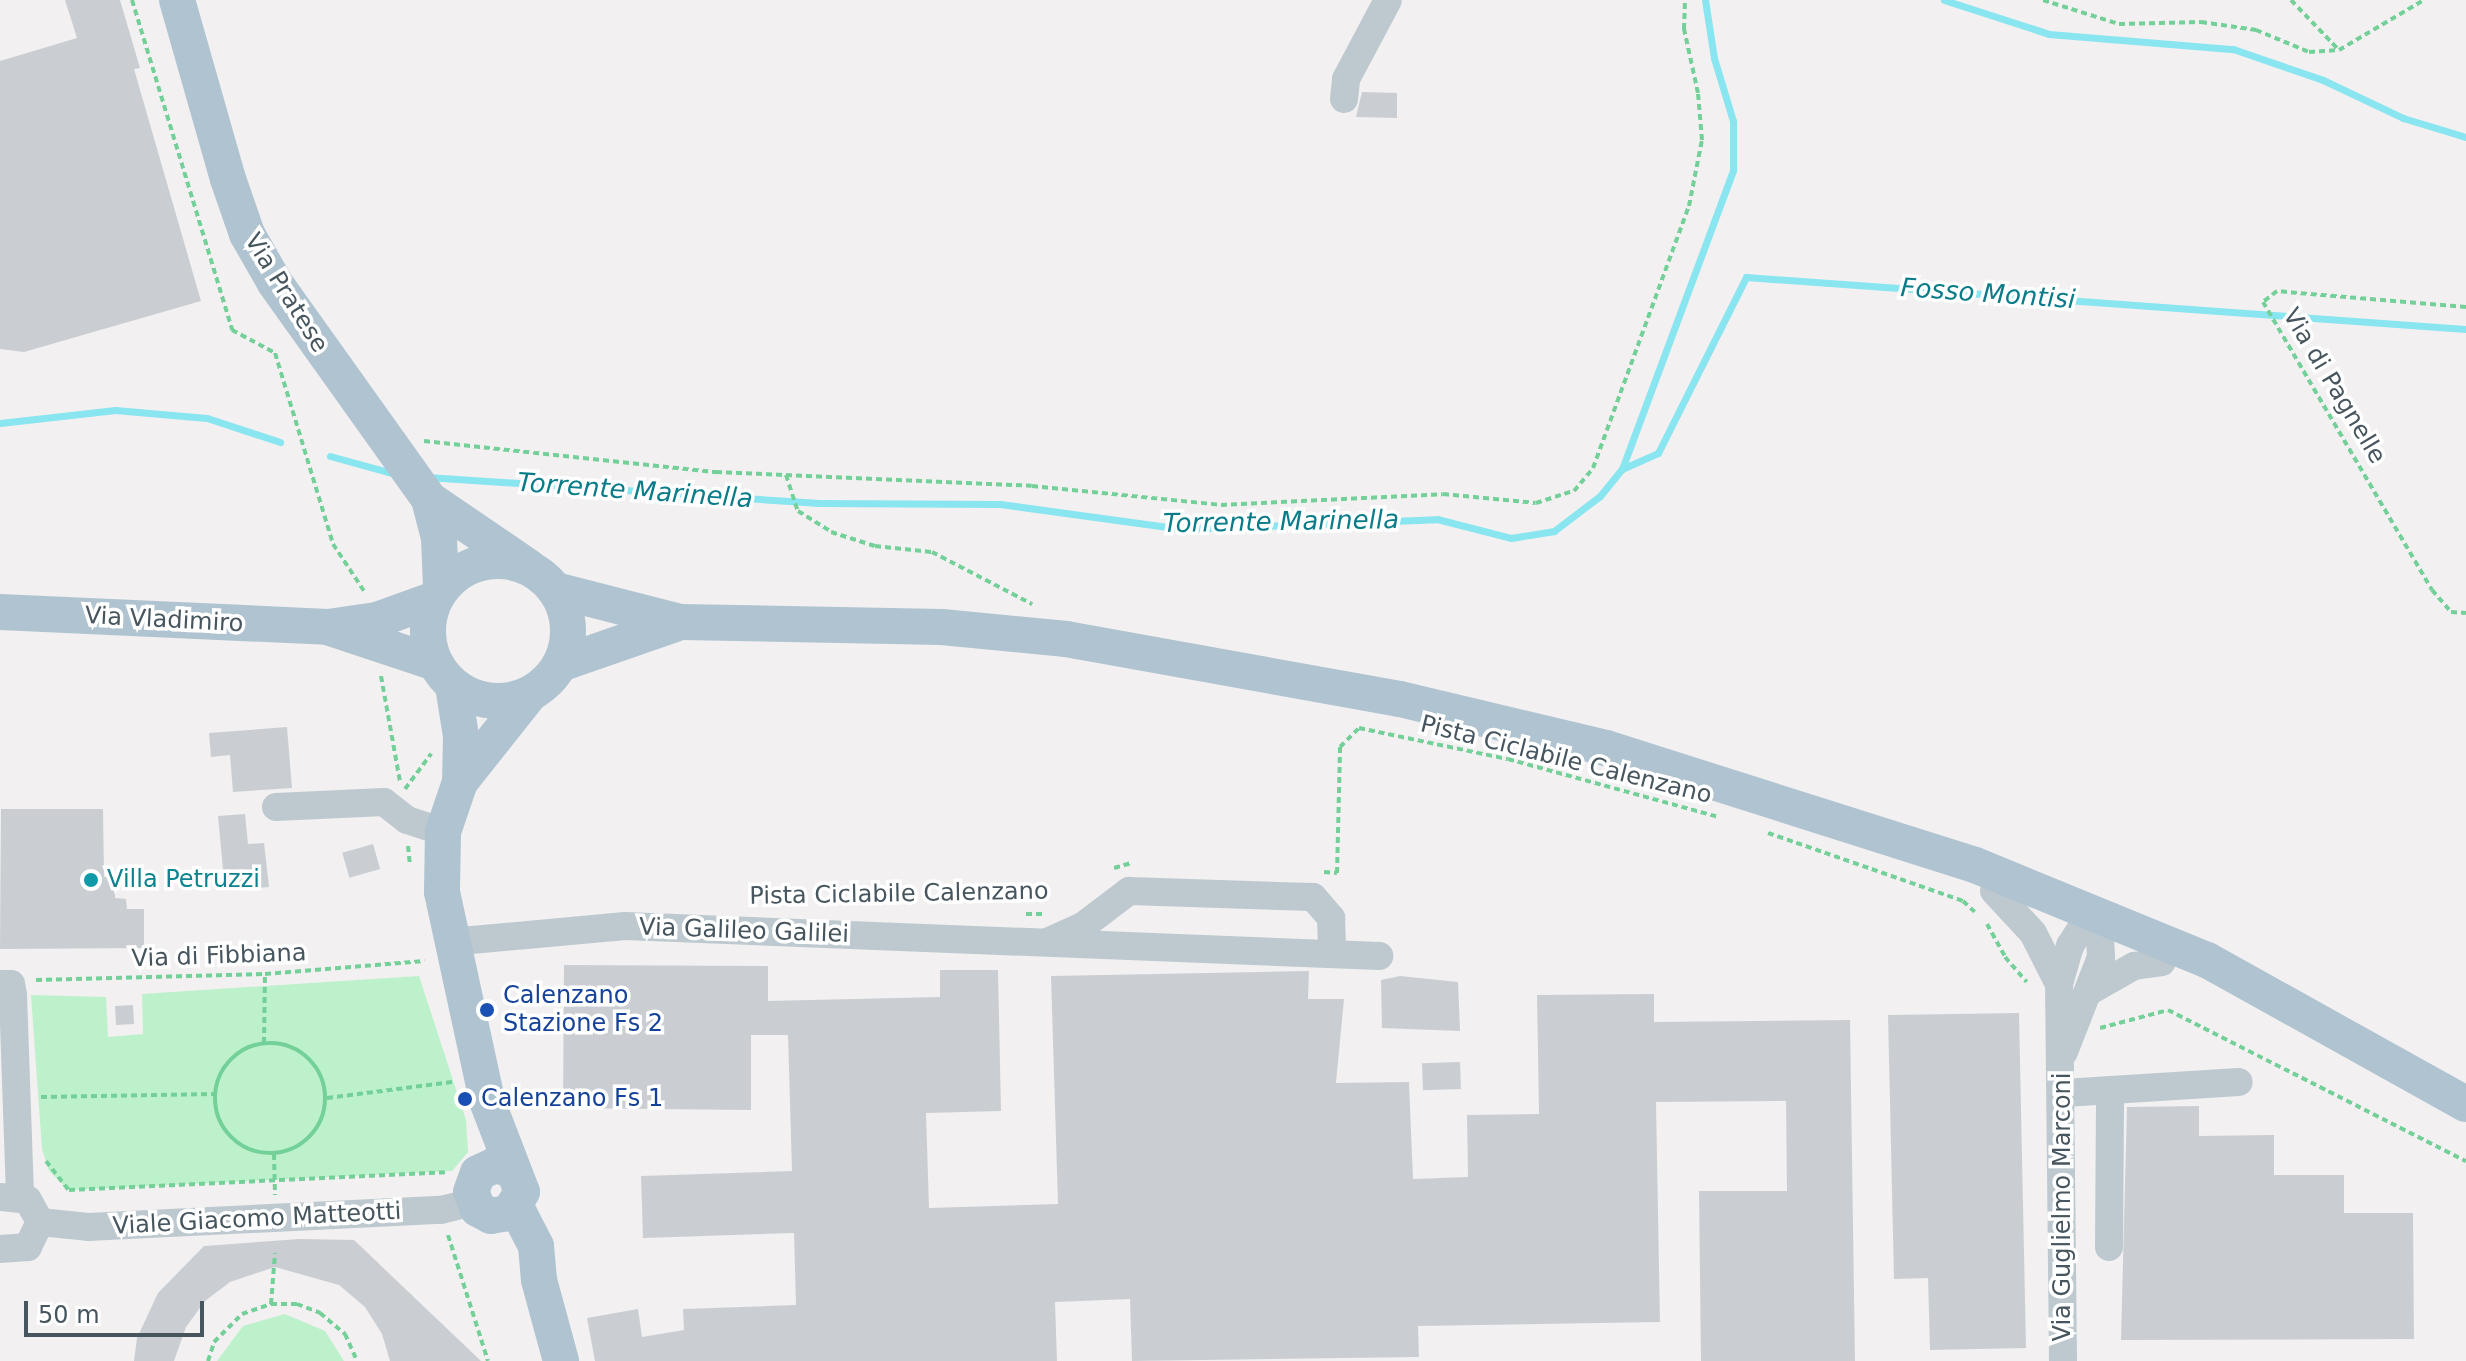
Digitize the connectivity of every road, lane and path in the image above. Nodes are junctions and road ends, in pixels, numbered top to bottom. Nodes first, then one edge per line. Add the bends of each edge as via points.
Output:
1 (132, 0) edge
2 (177, 0) edge
3 (1388, 0) edge
4 (1685, 0) edge
5 (2043, 0) edge
6 (2291, 0) edge
7 (2424, 0) edge
8 (2339, 50) junction
9 (1344, 99) dead end
10 (2466, 307) edge
11 (419, 471) junction
12 (786, 475) junction
13 (542, 579) junction
14 (438, 594) junction
15 (371, 601) dead end
16 (0, 612) edge
17 (2466, 613) edge
18 (681, 622) junction
19 (328, 627) junction
20 (1066, 639) junction
21 (379, 660) dead end
22 (560, 664) junction
23 (444, 674) junction
24 (530, 694) junction
25 (436, 748) dead end
26 (460, 782) junction
27 (276, 807) dead end
28 (1724, 819) dead end
29 (1754, 828) dead end
30 (443, 832) junction
31 (1900, 844) junction
32 (1137, 863) dead end
33 (1110, 871) dead end
34 (1322, 872) dead end
35 (1994, 891) junction
36 (1103, 908) junction
37 (1010, 914) dead end
38 (1056, 914) dead end
39 (2094, 927) junction
40 (1039, 945) junction
41 (1117, 947) junction
42 (437, 952) junction
43 (1332, 954) junction
44 (1379, 956) dead end
45 (2162, 962) junction
46 (265, 974) junction
47 (2048, 987) junction
48 (15, 992) edge
49 (2088, 992) junction
50 (2291, 1010) junction
51 (2090, 1027) dead end
52 (264, 1043) junction
53 (2064, 1052) junction
54 (40, 1082) dead end
55 (455, 1082) dead end
56 (2239, 1082) dead end
57 (2110, 1090) junction
58 (2064, 1093) junction
59 (215, 1094) junction
60 (41, 1097) junction
61 (327, 1098) junction
62 (2466, 1104) edge
63 (42, 1110) dead end
64 (42, 1149) dead end
65 (2466, 1161) edge
66 (10, 1196) edge
67 (482, 1209) junction
68 (40, 1222) junction
69 (2109, 1247) dead end
70 (0, 1249) edge
71 (275, 1253) dead end
72 (271, 1304) junction
73 (208, 1361) edge
74 (357, 1361) edge
75 (488, 1361) edge
76 (561, 1361) edge
77 (2063, 1361) edge

1 - 15 path via 232,330 275,353 333,544
2 - 11 main road, Via Pratese via 247,234 275,283 363,407
3 - 9 street via 1346,79
4 - 12 path via 1684,29 1702,140 1689,206 1593,468 1574,491 1536,503 1443,494 1221,505 1032,486
5 - 8 path via 2119,24 2201,22 2256,30 2309,52
6 - 8 path
7 - 8 path
10 - 17 path, Via di Pagnelle via 2277,291 2263,302 2432,590 2451,612
11 - 12 path via 512,453
11 - 13 main road
11 - 14 main road via 439,538
12 - 20 path via 798,511 831,532 875,546 932,552 1051,616
13 - 14 main road via 506,561 482,562 459,572
13 - 18 main road
13 - 22 main road via 567,619
14 - 19 main road, Via Vladimiro via 377,620
14 - 23 main road via 428,631
16 - 19 main road, Via Vladimiro
18 - 20 main road via 942,627
18 - 22 main road
19 - 23 main road, Via Vladimiro
20 - 31 main road via 1400,699 1591,744 1754,792
21 - 25 path via 402,793
22 - 24 main road
23 - 24 main road via 482,700
23 - 26 main road via 461,736
24 - 26 main road
26 - 30 main road
27 - 30 street via 384,802 407,820
28 - 34 path, Pista Ciclabile Calenzano via 1508,759 1359,728 1340,747 1337,873
29 - 47 path via 1963,901 1986,922 2005,957
30 - 42 main road
31 - 35 main road
31 - 39 main road via 1975,865
32 - 33 path via 1121,862
35 - 39 main road
35 - 47 street, Via Guglielmo Marconi via 2033,933
36 - 40 street, Via Galileo Galilei via 1083,926
36 - 41 street via 1103,932
36 - 43 street, Via Galileo Galilei via 1129,891 1313,897 1331,918
37 - 38 path, Pista Ciclabile Calenzano
39 - 45 main road
39 - 47 street, Via Guglielmo Marconi via 2070,946
39 - 49 street, Via Guglielmo Marconi
39 - 50 main road via 2207,960
40 - 41 street, Via Galileo Galilei
40 - 42 street, Via Galileo Galilei via 625,926
41 - 43 street, Via Galileo Galilei
42 - 46 path, Via di Fibbiana
42 - 67 main road via 487,1101 499,1168 522,1192
43 - 44 street, Via Galileo Galilei
45 - 49 street via 2134,966
45 - 50 main road
46 - 48 path, Via di Fibbiana via 29,980
46 - 52 path
47 - 53 street, Via Guglielmo Marconi
48 - 66 street
49 - 53 street, Via Guglielmo Marconi
50 - 62 main road
51 - 65 path via 2108,1028 2168,1010
52 - 59 path via 230,1060
52 - 61 path via 300,1052 314,1065
53 - 58 street, Via Guglielmo Marconi
54 - 60 path
55 - 61 path
56 - 57 street
57 - 58 street
57 - 69 street
58 - 77 street, Via Guglielmo Marconi
59 - 60 path
59 - 61 path via 217,1112 231,1137 255,1152 274,1154 310,1136
60 - 63 path
64 - 67 path via 49,1171 69,1190 433,1174
66 - 68 street via 34,1206
67 - 68 street, Viale Giacomo Matteotti via 88,1227
67 - 75 path
67 - 76 main road via 536,1246 539,1280
68 - 70 street via 28,1247
71 - 72 path
72 - 73 path via 242,1314 214,1342
72 - 74 path via 297,1304 320,1313 345,1334

